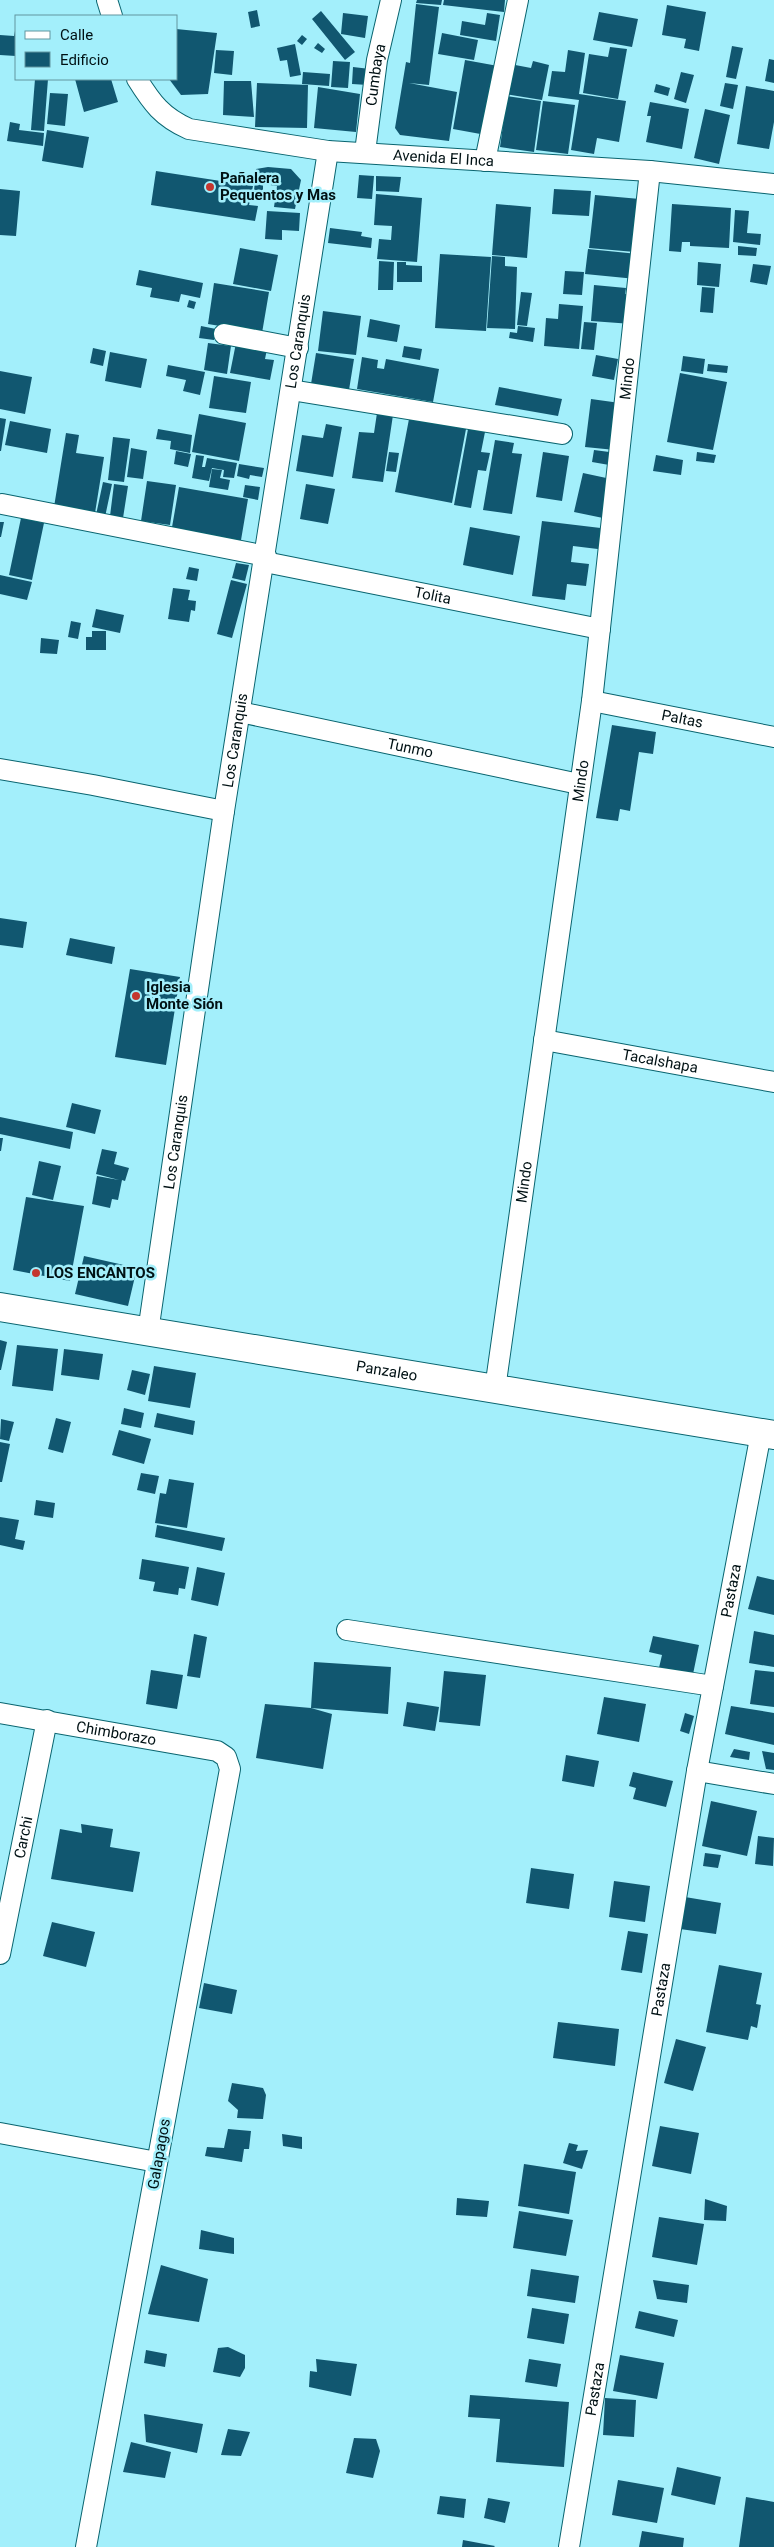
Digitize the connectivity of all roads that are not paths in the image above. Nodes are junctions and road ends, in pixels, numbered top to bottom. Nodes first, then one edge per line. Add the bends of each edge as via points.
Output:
1 (108, 0) edge
2 (391, 0) edge
3 (518, 0) edge
4 (112, 15) edge
5 (138, 80) edge
6 (328, 151) junction
7 (365, 152) junction
8 (485, 161) junction
9 (650, 171) junction
10 (774, 184) edge
11 (224, 334) dead end
12 (298, 348) junction
13 (291, 390) junction
14 (562, 434) dead end
15 (2, 504) dead end
16 (265, 559) junction
17 (600, 629) junction
18 (592, 701) junction
19 (240, 712) junction
20 (774, 737) edge
21 (0, 769) edge
22 (579, 784) junction
23 (224, 811) junction
24 (544, 1040) junction
25 (774, 1082) edge
26 (0, 1307) edge
27 (148, 1332) junction
28 (495, 1389) junction
29 (767, 1434) edge
30 (346, 1630) dead end
31 (713, 1686) junction
32 (0, 1713) edge
33 (47, 1720) junction
34 (228, 1761) joint
35 (697, 1771) junction
36 (774, 1784) edge
37 (0, 1954) edge
38 (0, 2133) edge
39 (157, 2162) junction
40 (86, 2547) edge
41 (569, 2547) edge

1 - 4 street
2 - 7 street, Cumbaya via 378,60
3 - 8 street
5 - 6 street, Avenida El Inca via 160,112 189,128
6 - 7 street, Avenida El Inca
6 - 12 street, Los Caranquis
7 - 8 street, Avenida El Inca
8 - 9 street, Avenida El Inca
9 - 10 street, Avenida El Inca
9 - 17 street, Mindo
11 - 12 street
12 - 13 street, Los Caranquis
13 - 14 street
13 - 16 street, Los Caranquis
15 - 16 street, Tolita
16 - 17 street, Tolita
16 - 19 street, Los Caranquis
17 - 18 street, Mindo
18 - 20 street, Paltas
18 - 22 street, Mindo
19 - 22 street, Tunmo
19 - 23 street, Los Caranquis
21 - 23 street
22 - 24 street, Mindo
23 - 27 street, Los Caranquis
24 - 25 street, Tacalshapa
24 - 28 street, Mindo
26 - 27 street, Panzaleo
27 - 28 street, Panzaleo
28 - 29 street, Panzaleo
29 - 31 street, Pastaza
30 - 31 street
31 - 35 street, Pastaza
32 - 33 street, Chimborazo
33 - 34 street, Chimborazo via 217,1751
33 - 37 street, Carchi
34 - 39 street, Galapagos via 229,1776
35 - 36 street
35 - 41 street, Pastaza
38 - 39 street
39 - 40 street, Galapagos

